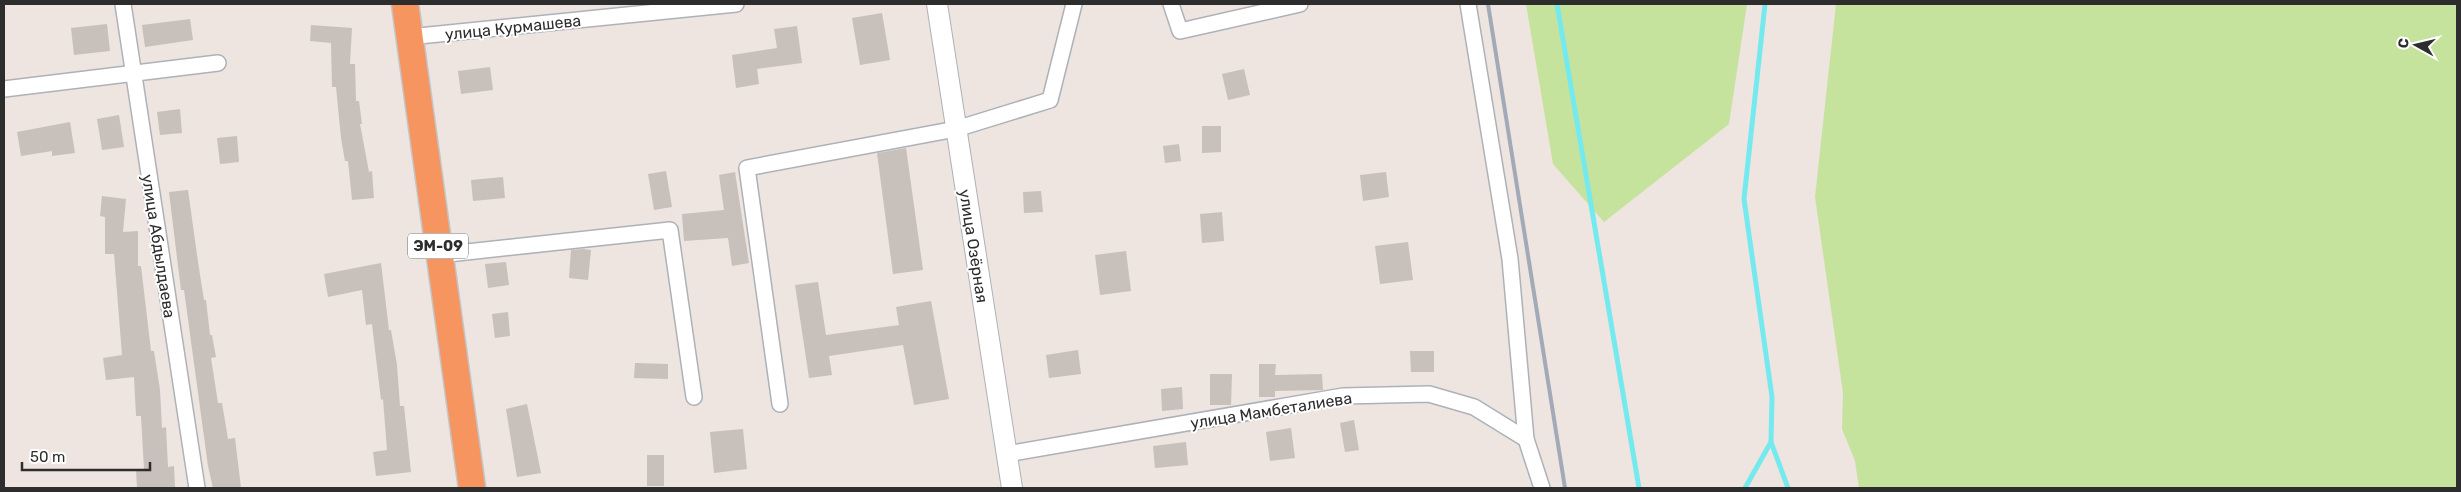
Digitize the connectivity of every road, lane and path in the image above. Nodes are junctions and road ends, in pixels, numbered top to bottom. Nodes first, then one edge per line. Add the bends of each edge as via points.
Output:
1 (123, 4) edge
2 (404, 4) edge
3 (736, 4) edge
4 (937, 4) edge
5 (1074, 4) edge
6 (1171, 4) edge
7 (1300, 4) edge
8 (1468, 4) edge
9 (409, 37) junction
10 (218, 63) dead end
11 (132, 74) junction
12 (4, 90) edge
13 (956, 129) junction
14 (439, 255) junction
15 (694, 397) dead end
16 (780, 404) dead end
17 (1526, 439) junction
18 (1007, 454) junction
19 (197, 488) edge
20 (472, 488) edge
21 (1012, 488) edge
22 (1542, 488) edge

1 - 11 street, улица Абдылдаева
2 - 9 highway, ЭМ-09
3 - 9 street, улица Курмашева
4 - 13 street, улица Озёрная
5 - 13 street via 1050,100
6 - 7 street via 1180,31
8 - 17 street via 1510,259
9 - 14 highway, ЭМ-09
10 - 11 street
11 - 12 street
11 - 19 street, улица Абдылдаева
13 - 16 street via 747,168
13 - 18 street, улица Озёрная
14 - 15 street via 670,230
14 - 20 highway, ЭМ-09
17 - 18 street, улица Мамбеталиева via 1474,407 1429,394 1344,396
17 - 22 street
18 - 21 street, улица Озёрная

